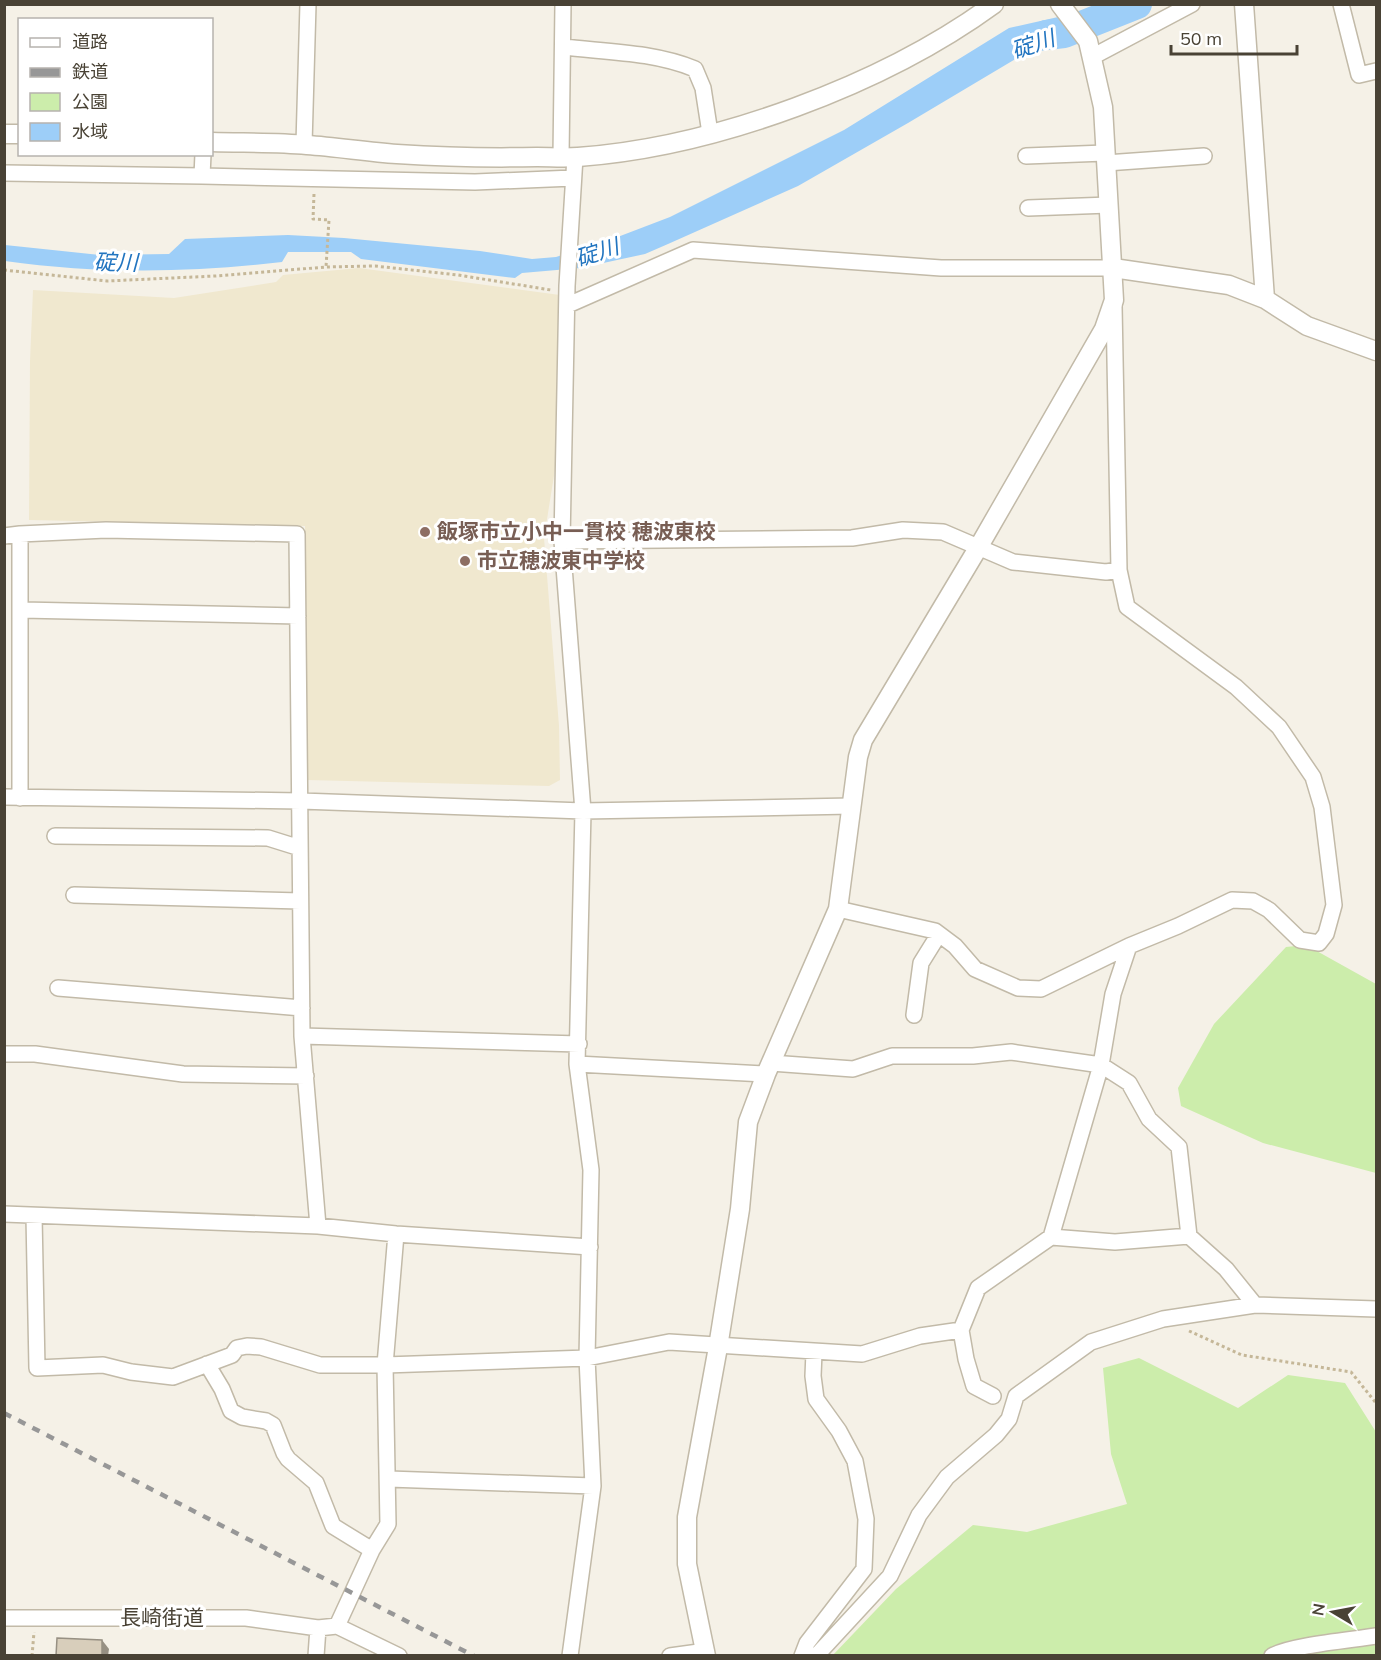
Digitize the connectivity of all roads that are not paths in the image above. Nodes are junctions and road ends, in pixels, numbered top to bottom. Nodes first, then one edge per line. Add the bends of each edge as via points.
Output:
1 (308, 4) edge
2 (563, 4) edge
3 (994, 4) edge
4 (1192, 4) edge
5 (1244, 4) edge
6 (1341, 4) edge
7 (1061, 6) edge
8 (563, 47) junction
9 (1090, 49) junction
10 (1377, 71) edge
11 (710, 133) junction
12 (213, 142) edge
13 (304, 144) junction
14 (203, 156) edge
15 (1026, 156) dead end
16 (1204, 156) dead end
17 (568, 157) junction
18 (1106, 158) junction
19 (4, 173) edge
20 (202, 176) junction
21 (573, 177) junction
22 (1108, 205) junction
23 (1028, 208) dead end
24 (1113, 268) junction
25 (568, 295) junction
26 (1265, 299) junction
27 (1114, 300) junction
28 (1377, 351) edge
29 (20, 534) junction
30 (4, 536) edge
31 (562, 541) junction
32 (978, 548) junction
33 (1119, 570) junction
34 (21, 610) junction
35 (298, 616) junction
36 (12, 798) edge
37 (301, 801) junction
38 (852, 806) junction
39 (583, 811) junction
40 (55, 836) dead end
41 (300, 849) junction
42 (74, 895) dead end
43 (300, 901) junction
44 (838, 909) junction
45 (939, 934) junction
46 (1129, 946) junction
47 (58, 988) dead end
48 (302, 1008) junction
49 (914, 1015) dead end
50 (303, 1036) junction
51 (579, 1044) junction
52 (4, 1054) edge
53 (577, 1064) junction
54 (1101, 1065) junction
55 (769, 1068) junction
56 (306, 1076) junction
57 (4, 1214) edge
58 (34, 1216) junction
59 (318, 1226) junction
60 (396, 1234) junction
61 (1189, 1236) junction
62 (1051, 1237) junction
63 (590, 1247) junction
64 (1255, 1305) junction
65 (1377, 1309) edge
66 (962, 1330) junction
67 (718, 1347) junction
68 (814, 1352) junction
69 (587, 1358) junction
70 (207, 1364) junction
71 (385, 1365) junction
72 (993, 1396) dead end
73 (389, 1479) junction
74 (593, 1486) junction
75 (372, 1550) junction
76 (4, 1618) edge
77 (337, 1626) junction
78 (318, 1628) junction
79 (1377, 1636) edge
80 (706, 1653) edge
81 (316, 1656) edge
82 (399, 1656) edge
83 (570, 1656) edge
84 (670, 1656) edge
85 (802, 1656) edge
86 (816, 1656) edge
87 (1272, 1656) edge

1 - 13 street
2 - 8 street
3 - 11 street via 909,58 776,115
4 - 9 street
5 - 26 street
6 - 10 street via 1359,75
7 - 9 street
8 - 11 street via 659,58 695,69 703,88
8 - 17 street
9 - 18 street via 1103,107
11 - 17 street via 618,153
12 - 13 street
13 - 17 street via 418,155
14 - 20 street
15 - 18 street
16 - 18 street
17 - 21 street
18 - 22 street
19 - 20 street
20 - 21 street via 475,182
21 - 25 street
22 - 23 street
22 - 24 street
24 - 25 street via 941,268 693,250
24 - 26 street via 1229,285
24 - 27 street
25 - 31 street
26 - 28 street via 1306,326
27 - 32 street via 1104,329
27 - 33 street
29 - 30 street
29 - 34 street
29 - 35 street via 106,530 297,534
31 - 32 street via 852,538 903,530 943,532
31 - 39 street
32 - 33 street via 1013,562
32 - 38 street via 863,740
33 - 46 street via 1127,607 1236,687 1279,727 1313,777 1323,807 1334,905 1326,934 1319,943 1300,940 1269,910 1253,901 1232,900
34 - 35 street
34 - 36 street
35 - 37 street
36 - 37 street
37 - 39 street
37 - 41 street
38 - 39 street
38 - 44 street
39 - 51 street
40 - 41 street via 268,838
41 - 43 street
42 - 43 street
43 - 48 street
44 - 45 street
44 - 55 street
45 - 46 street via 975,969 1018,988 1041,989
45 - 49 street via 921,963
46 - 54 street via 1113,994
47 - 48 street
48 - 50 street
50 - 51 street
50 - 56 street
51 - 53 street
52 - 56 street via 35,1054 183,1074
53 - 55 street
53 - 63 street via 591,1170
54 - 55 street via 1011,1052 892,1056 853,1068
54 - 61 street via 1129,1083 1149,1119 1179,1147
54 - 62 street
55 - 67 street via 748,1122 740,1209
56 - 59 street
57 - 58 street
58 - 59 street
58 - 70 street via 37,1368 103,1365 173,1377
59 - 60 street
60 - 63 street
60 - 71 street
61 - 62 street via 1115,1242
61 - 64 street via 1226,1269
62 - 66 street via 978,1288
63 - 69 street
64 - 65 street
64 - 86 street via 1163,1319 1090,1342 1016,1396 1009,1419 996,1435 947,1477 919,1515 890,1576
66 - 68 street via 920,1336 862,1354
66 - 72 street via 974,1386
67 - 68 street
67 - 69 street via 669,1342
67 - 80 street via 687,1518 687,1564
68 - 85 street via 816,1400 855,1461 866,1519 864,1569 807,1643
69 - 71 street
69 - 74 street
70 - 71 street via 247,1346 320,1365
70 - 75 street via 231,1411 273,1425 288,1459 316,1483 333,1526
71 - 73 street
73 - 74 street
73 - 75 street via 388,1524
74 - 83 street
75 - 77 street
76 - 78 street, 長崎街道 via 246,1618
77 - 78 street, 長崎街道
77 - 82 street
78 - 81 street
79 - 87 street
80 - 84 street

